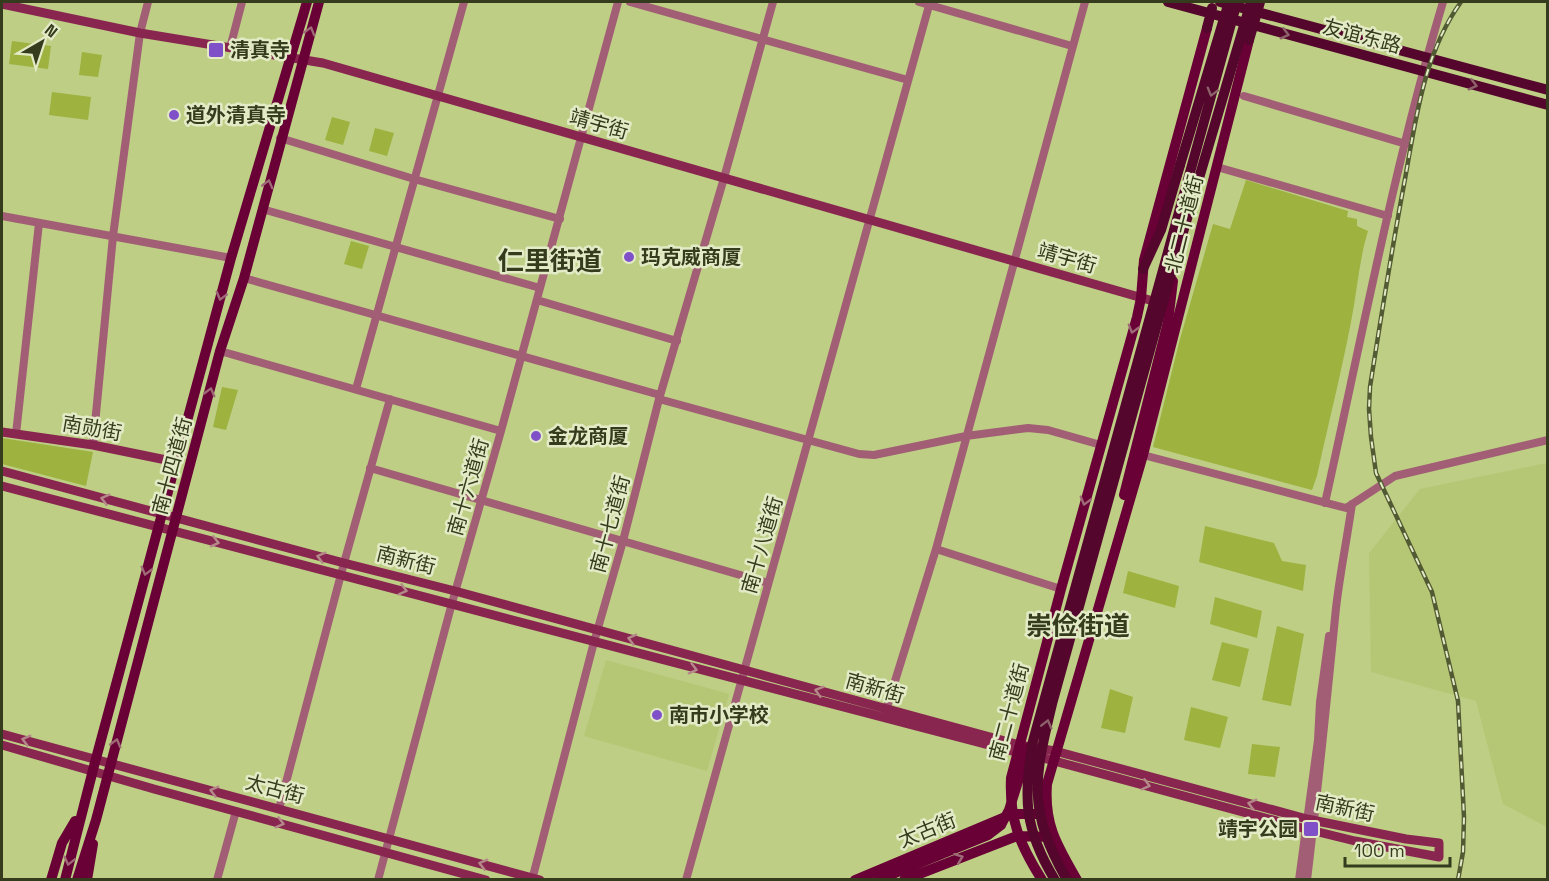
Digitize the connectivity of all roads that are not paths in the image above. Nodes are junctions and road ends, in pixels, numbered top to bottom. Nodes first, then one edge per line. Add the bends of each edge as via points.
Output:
1 (148, 2) edge
2 (242, 2) edge
3 (307, 2) edge
4 (319, 2) edge
5 (464, 2) edge
6 (618, 2) edge
7 (630, 2) edge
8 (773, 2) edge
9 (919, 2) edge
10 (1085, 2) edge
11 (1168, 2) edge
12 (1214, 2) edge
13 (1220, 2) edge
14 (1229, 2) edge
15 (1237, 2) edge
16 (1251, 2) edge
17 (1443, 2) edge
18 (929, 3) edge
19 (2, 4) edge
20 (1258, 7) edge
21 (1211, 14) junction
22 (1253, 25) junction
23 (1207, 28) joint
24 (140, 33) junction
25 (763, 39) junction
26 (1245, 39) junction
27 (1072, 46) junction
28 (230, 48) junction
29 (1426, 57) junction
30 (296, 60) junction
31 (1423, 71) junction
32 (908, 80) junction
33 (1548, 90) edge
34 (1244, 96) dead end
35 (438, 97) junction
36 (1548, 105) edge
37 (280, 138) junction
38 (582, 138) junction
39 (1406, 144) junction
40 (1217, 167) junction
41 (724, 178) junction
42 (414, 179) junction
43 (262, 209) junction
44 (2, 216) edge
45 (1388, 216) junction
46 (560, 219) junction
47 (869, 220) junction
48 (39, 223) junction
49 (113, 237) junction
50 (395, 246) junction
51 (1176, 256) junction
52 (231, 258) junction
53 (1015, 262) junction
54 (1143, 268) junction
55 (244, 278) junction
56 (540, 288) junction
57 (1141, 297) junction
58 (537, 300) junction
59 (1180, 309) junction
60 (376, 314) junction
61 (677, 341) junction
62 (220, 351) junction
63 (521, 356) junction
64 (356, 389) junction
65 (659, 397) junction
66 (390, 399) junction
67 (501, 431) junction
68 (2, 432) edge
69 (16, 434) junction
70 (966, 436) junction
71 (1548, 440) edge
72 (809, 441) junction
73 (93, 445) junction
74 (1101, 445) junction
75 (1143, 455) junction
76 (176, 462) junction
77 (370, 468) junction
78 (2, 471) edge
79 (2, 486) edge
80 (482, 500) junction
81 (1325, 503) junction
82 (1349, 506) junction
83 (161, 514) junction
84 (177, 518) junction
85 (158, 527) junction
86 (173, 531) junction
87 (623, 541) junction
88 (936, 549) junction
89 (344, 563) junction
90 (341, 574) junction
91 (768, 583) junction
92 (1060, 589) junction
93 (455, 591) junction
94 (452, 603) junction
95 (598, 630) junction
96 (594, 642) junction
97 (744, 669) junction
98 (1080, 670) junction
99 (741, 681) junction
100 (886, 710) junction
101 (1039, 715) junction
102 (2, 734) edge
103 (2, 745) edge
104 (1018, 749) junction
105 (1054, 755) junction
106 (95, 759) junction
107 (111, 764) junction
108 (92, 771) junction
109 (108, 776) junction
110 (279, 809) junction
111 (82, 811) junction
112 (236, 811) junction
113 (1047, 813) junction
114 (1012, 814) junction
115 (96, 820) junction
116 (1311, 820) junction
117 (1310, 830) junction
118 (1017, 836) junction
119 (1053, 837) junction
120 (389, 839) junction
121 (386, 852) junction
122 (51, 879) edge
123 (65, 879) edge
124 (77, 879) edge
125 (87, 879) edge
126 (217, 879) edge
127 (378, 879) edge
128 (486, 879) edge
129 (535, 879) edge
130 (686, 879) edge
131 (855, 879) edge
132 (878, 879) edge
133 (904, 879) edge
134 (1042, 879) edge
135 (1055, 879) edge
136 (1067, 879) edge
137 (1077, 879) edge
138 (1299, 879) edge
139 (1307, 879) edge

1 - 24 street
2 - 28 street
3 - 30 main road
30 -> 4 main road
5 - 35 street
6 - 38 street, 南十六道街
7 - 25 street
8 - 25 street, 南十七道街
9 - 18 street
10 - 27 street
11 - 21 highway, 友谊东路
12 - 21 highway, 北二十道街
13 - 20 highway, 友谊东路
14 - 54 highway, bridge via 1161,230
15 -> 101 highway, bridge
16 - 26 highway, bridge
17 - 29 street
18 - 27 street
18 - 32 street, 南十八道街
19 - 24 main road, 靖宇街
20 - 22 highway, 北二十道街
20 - 29 highway, 友谊东路
21 - 22 highway, 友谊东路
21 - 23 highway, 北二十道街
22 - 26 highway, 北二十道街
22 -> 31 highway, 友谊东路
23 - 54 main road, 北二十道街
24 - 28 main road, 靖宇街
24 - 49 street
25 - 32 street
25 - 41 street, 南十七道街
26 - 40 main road, 北二十道街
26 - 51 highway, bridge
27 - 53 street
28 - 30 main road, 靖宇街
29 - 31 street
29 - 33 highway, 友谊东路
30 - 35 main road, 靖宇街 via 323,63
30 - 37 main road, 南十四道街
30 - 52 main road
31 -> 36 highway, 友谊东路
31 - 39 street
32 - 47 street, 南十八道街
34 - 39 street
35 - 38 main road, 靖宇街
35 - 42 street
37 - 42 street
43 -> 37 main road, 南十四道街
38 - 41 main road, 靖宇街
38 - 46 street, 南十六道街
39 - 45 street
40 - 45 street
40 - 59 main road, 北二十道街
41 - 47 main road, 靖宇街
41 - 61 street, 南十七道街
42 - 46 street
42 - 50 street
43 - 50 street
43 - 55 main road, 南十四道街
44 - 48 street
45 - 81 street
46 - 56 street, 南十六道街
47 - 53 main road, 靖宇街
47 - 72 street, 南十八道街
48 - 49 street
48 - 69 street
49 - 52 street
49 - 73 street
50 - 56 street
50 - 60 street
51 - 98 main road, bridge via 1167,322
136 -> 51 highway, bridge via 1042,827 1036,792 1038,763
52 -> 76 main road
53 - 57 main road, 靖宇街
53 - 70 street
54 - 57 main road, 北二十道街
55 - 60 street
55 - 62 main road, 南十四道街
56 - 58 street, 南十六道街
57 - 59 main road, 靖宇街
57 -> 74 main road, 北二十道街
58 - 61 street
58 - 63 street, 南十六道街
59 - 75 main road, 北二十道街
60 - 63 street
60 - 64 street
61 - 65 street, 南十七道街
62 - 64 street
84 -> 62 main road, 南十四道街
63 - 65 street
63 - 67 street, 南十六道街
64 - 66 street
65 - 72 street
65 - 87 street, 南十七道街
66 - 67 street
66 - 77 street
67 - 80 street, 南十六道街
68 - 69 main road, 南勋街
69 - 73 main road, 南勋街
70 - 72 street via 874,455
70 - 74 street via 1028,428
70 - 88 street
71 - 82 street via 1395,476
72 - 91 street, 南十八道街
73 - 76 main road, 南勋街
74 -> 92 main road, 南二十道街
75 - 81 street
75 - 98 main road
76 - 83 main road
77 - 80 street
77 - 89 street
83 -> 78 main road
79 - 85 main road
80 - 87 street
80 - 93 street, 南十六道街
81 - 82 street
82 - 116 street via 1322,762
83 - 84 main road, 南新街
83 - 85 main road
84 - 86 main road, 南十四道街
89 -> 84 main road, 南新街
85 - 86 main road, 南新街
85 -> 106 main road
86 -> 90 main road, 南新街
107 -> 86 main road, 南十四道街
87 - 91 street
87 - 95 street, 南十七道街
88 - 92 street
88 - 100 street
89 - 90 street
89 - 93 main road, 南新街
90 -> 94 main road, 南新街
90 - 110 street
91 - 97 street, 南十八道街
92 - 104 main road, 南二十道街
93 - 94 street, 南十六道街
93 - 95 main road, 南新街
94 - 96 main road, 南新街
94 - 120 street, 南十六道街
95 - 96 street, 南十七道街
97 -> 95 main road, 南新街
96 -> 99 main road, 南新街
96 - 129 street, 南十七道街
97 - 99 street, 南十八道街
100 -> 97 main road, 南新街
98 - 105 main road
99 - 104 main road, 南新街
99 - 130 street, 南十八道街
100 - 104 main road, 南新街
101 - 132 main road, 太古街, bridge via 1010,810 1001,825 988,835
101 - 135 highway, bridge via 1027,775 1028,813 1036,845
106 -> 102 main road, 太古街
103 - 108 main road, 太古街
104 - 105 main road, 南新街
104 - 114 main road, 南二十道街 via 1011,778
105 - 113 main road via 1047,784
116 -> 105 main road, 南新街
105 -> 117 main road, 南新街
106 - 107 main road, 太古街
106 - 108 main road
107 - 109 main road, 南十四道街
110 -> 107 main road, 太古街
108 - 109 main road, 太古街
108 - 111 main road
109 - 112 main road, 太古街
109 - 115 main road, 南十四道街
110 - 120 main road, 太古街
111 - 122 main road via 62,843
111 -> 123 main road
112 -> 121 main road, 太古街
112 - 126 street
113 - 114 main road
113 - 119 main road
114 - 118 main road, 南二十道街
114 - 131 main road, 太古街
115 - 124 main road, 南十四道街
115 - 125 main road
116 - 117 street
116 - 117 main road, 南新街 via 1440,843 1439,857
117 - 138 street
117 - 139 street
118 - 119 main road
133 -> 118 main road, 太古街
118 - 134 main road, 南二十道街
119 - 137 main road
120 - 121 street, 南十六道街
129 -> 120 main road, 太古街
121 - 127 street, 南十六道街
121 - 128 main road, 太古街

